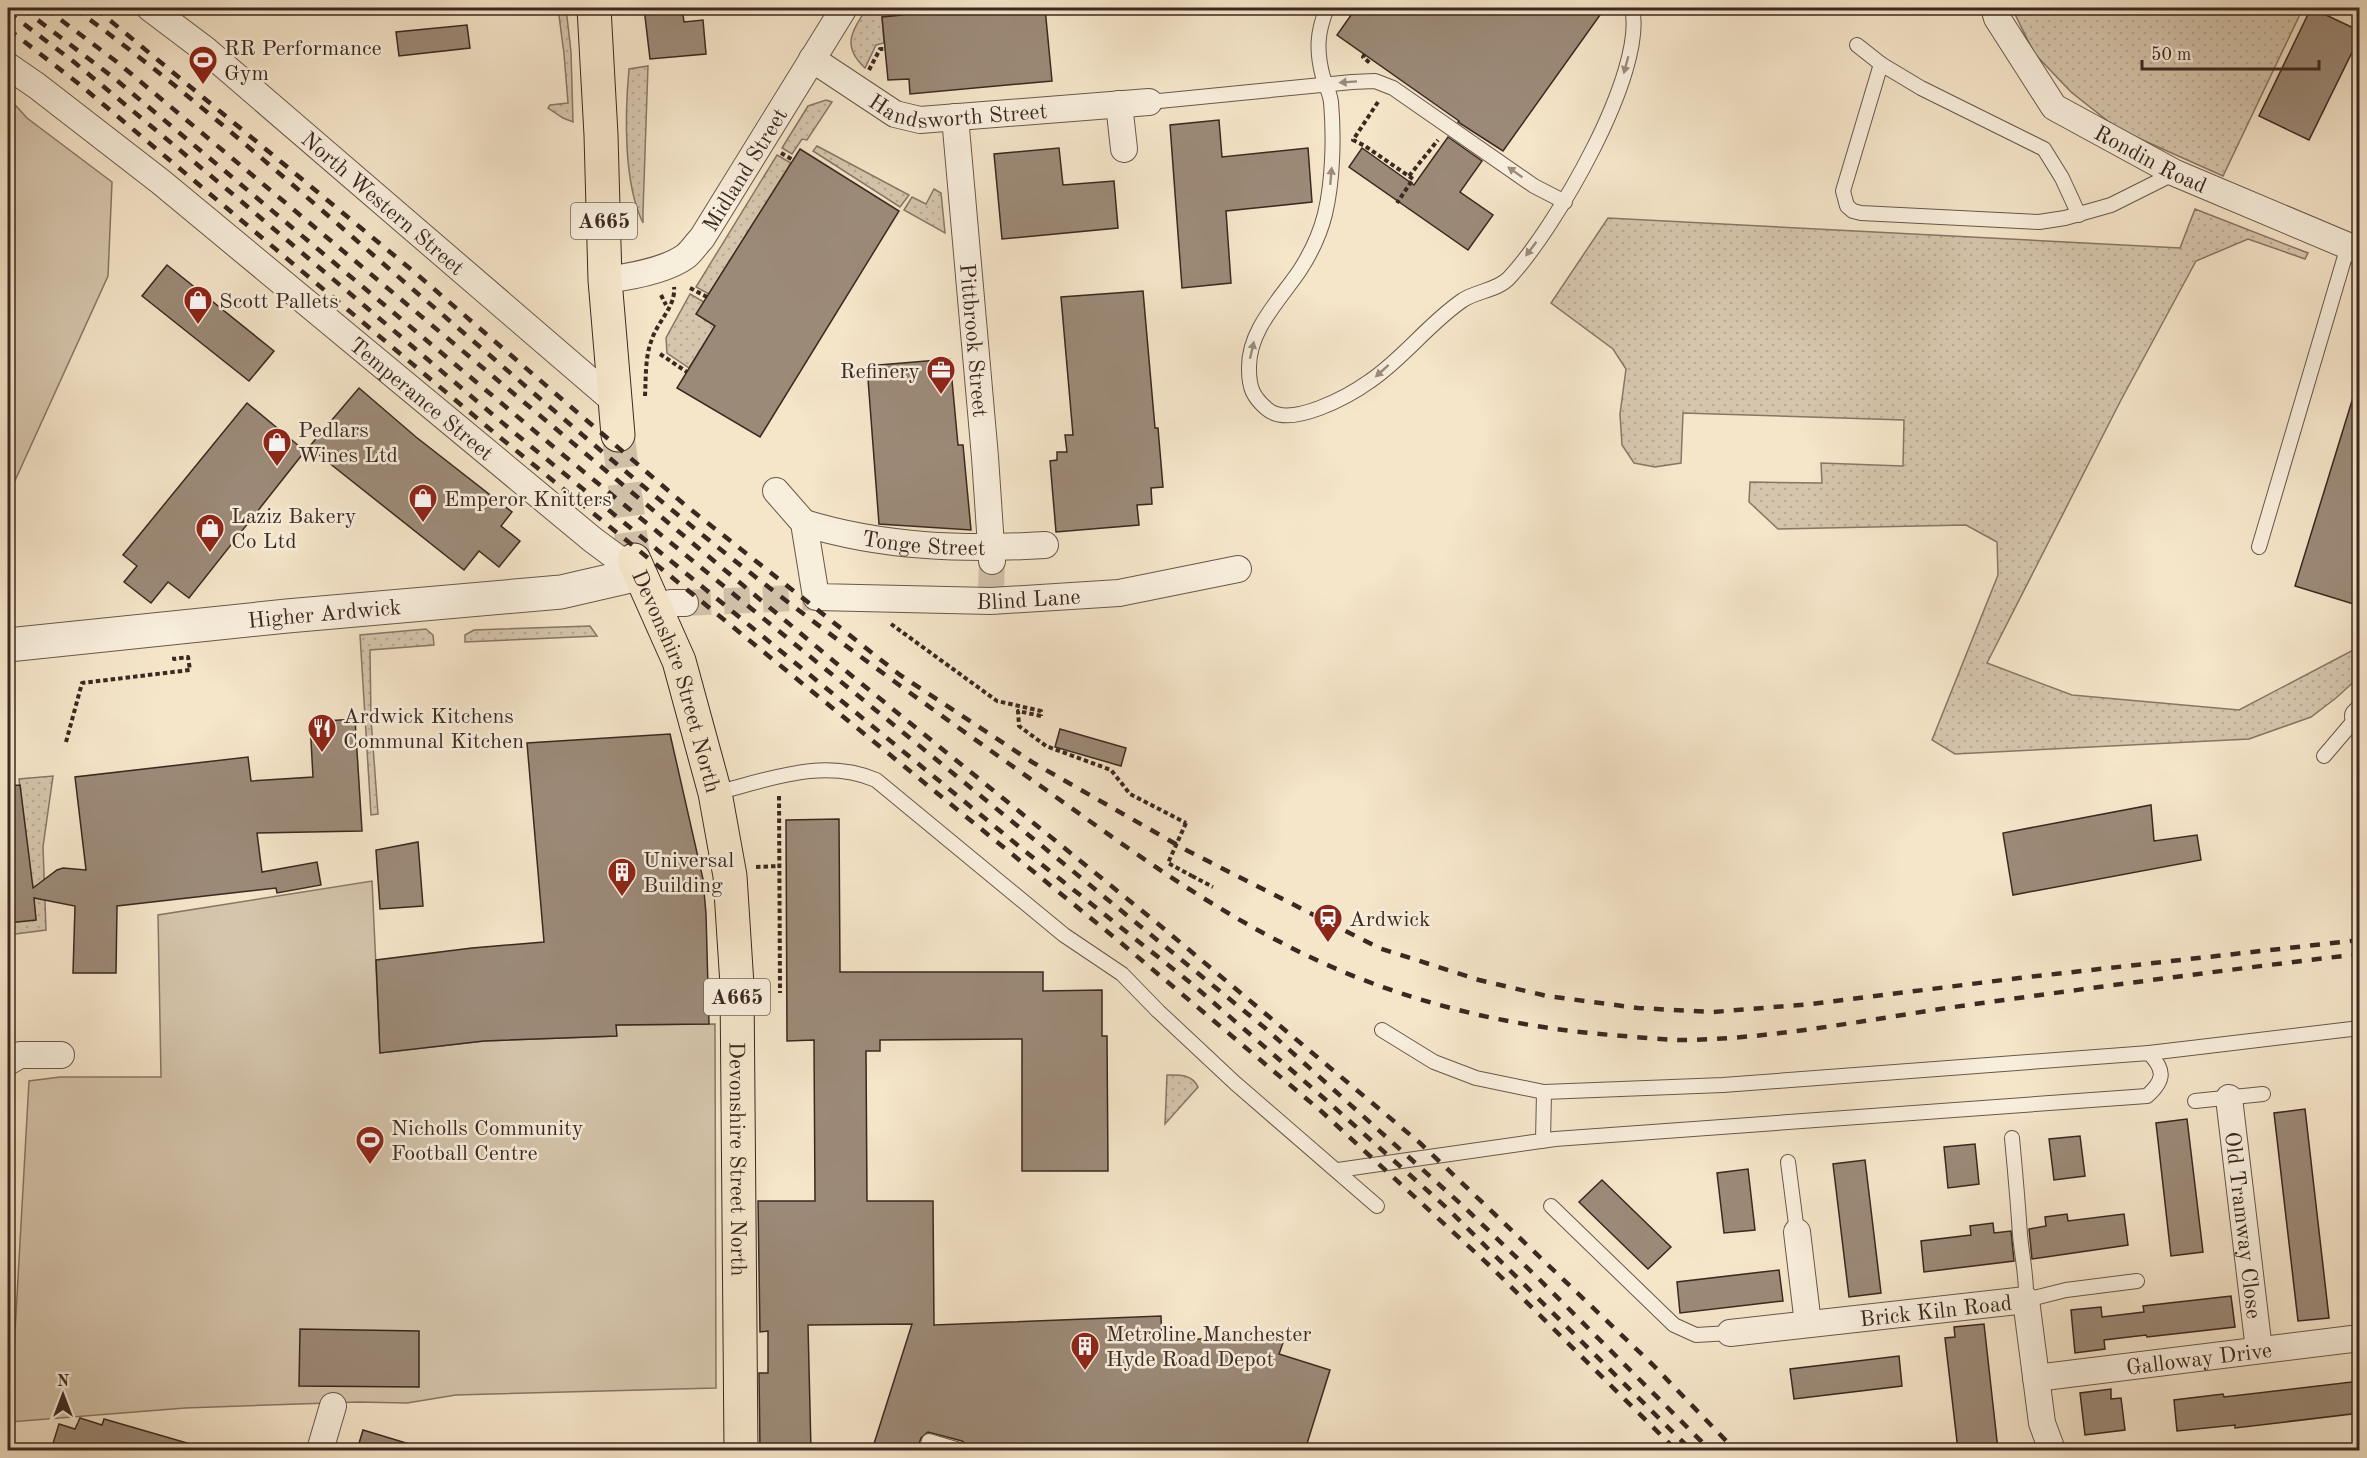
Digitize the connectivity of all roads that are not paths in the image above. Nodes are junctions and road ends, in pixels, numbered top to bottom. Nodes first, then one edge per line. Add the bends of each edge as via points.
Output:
1 (150, 8) edge
2 (594, 8) edge
3 (844, 8) edge
4 (1327, 8) edge
5 (1632, 8) edge
6 (1994, 8) edge
7 (1857, 45) dead end
8 (812, 59) junction
9 (1881, 63) junction
10 (8, 66) edge
11 (1325, 84) junction
12 (1149, 102) joint
13 (1119, 104) junction
14 (955, 117) junction
15 (1124, 150) dead end
16 (2175, 173) junction
17 (1565, 202) junction
18 (2079, 214) junction
19 (2354, 248) edge
20 (605, 280) junction
21 (629, 403) junction
22 (618, 435) tunnel mouth
23 (776, 491) dead end
24 (804, 523) junction
25 (1045, 545) dead end
26 (2259, 547) dead end
27 (992, 555) junction
28 (636, 567) junction
29 (1238, 570) dead end
30 (8, 645) edge
31 (2359, 715) edge
32 (2324, 756) dead end
33 (715, 793) junction
34 (2360, 1028) edge
35 (1382, 1030) dead end
36 (2149, 1053) junction
37 (61, 1054) dead end
38 (8, 1062) edge
39 (1544, 1092) junction
40 (2263, 1094) dead end
41 (2229, 1098) junction
42 (2195, 1101) dead end
43 (2012, 1138) dead end
44 (1543, 1141) junction
45 (1788, 1162) dead end
46 (1338, 1170) junction
47 (1377, 1206) dead end
48 (1551, 1206) dead end
49 (1797, 1232) joint
50 (2137, 1281) dead end
51 (2026, 1300) junction
52 (1808, 1324) junction
53 (1730, 1333) joint
54 (2360, 1338) edge
55 (2259, 1350) junction
56 (2036, 1378) junction
57 (333, 1406) dead end
58 (320, 1450) edge
59 (741, 1450) edge
60 (926, 1450) edge
61 (959, 1450) edge
62 (2052, 1450) edge

1 - 21 street, North Western Street via 207,51
2 - 20 highway, A665
3 - 8 street, Midland Street
4 - 11 lane via 1318,29
5 -> 17 lane via 1634,33 1624,75 1591,155
6 - 16 street, Rondin Road via 2054,106
7 - 9 lane
8 - 14 street, Handsworth Street via 895,114 920,120
8 - 20 street, Midland Street via 702,238 686,256 627,278
9 - 18 lane via 1921,88 2044,150
9 - 18 lane via 1844,191 1847,206 1853,211 2039,222
10 - 28 street, Temperance Street via 161,182 593,540
11 - 12 lane
17 -> 11 lane via 1534,186 1393,88 1376,81
17 -> 11 lane via 1508,280 1464,299 1371,381 1324,407 1289,416 1270,412 1253,397 1251,345 1320,233 1332,169 1331,100
12 - 13 street, Handsworth Street
13 - 14 street, Handsworth Street
13 - 15 street
14 - 27 street, Pittbrook Street
16 - 18 lane via 2111,206
16 - 19 street, Rondin Road
19 - 26 lane
20 - 21 highway, A665
21 - 22 highway, A665
23 - 24 street
24 - 27 street, Tonge Street via 879,540 966,548
24 - 29 street, Blind Lane via 816,597 1119,593
25 - 27 street, Tonge Street
28 - 30 street, Higher Ardwick via 561,592
28 - 33 highway, Devonshire Street North / A665 via 670,606 679,661
31 - 32 lane
33 - 46 lane via 803,771 843,770 876,780 1064,935 1122,975 1235,1083
33 - 59 highway, Devonshire Street North / A665 via 730,876 737,985
34 - 36 lane
35 - 39 lane via 1434,1062 1476,1078
36 - 39 lane via 1723,1085
36 - 44 lane via 2159,1063 2162,1075 2147,1096
37 - 38 street via 20,1055
39 - 44 lane
40 - 41 lane
41 - 42 lane
41 - 55 street, Old Tramway Close
43 - 51 lane
44 - 46 lane
45 - 49 lane
46 - 47 lane
48 - 53 lane via 1674,1326 1696,1335
49 - 52 street
50 - 51 lane via 2066,1290
51 - 52 street, Brick Kiln Road
51 - 56 street, Brick Kiln Road
52 - 53 street, Brick Kiln Road
54 - 55 street, Galloway Drive
55 - 56 street, Galloway Drive
56 - 62 street, Brick Kiln Road via 2042,1423
57 - 58 street
60 - 61 lane via 929,1441

